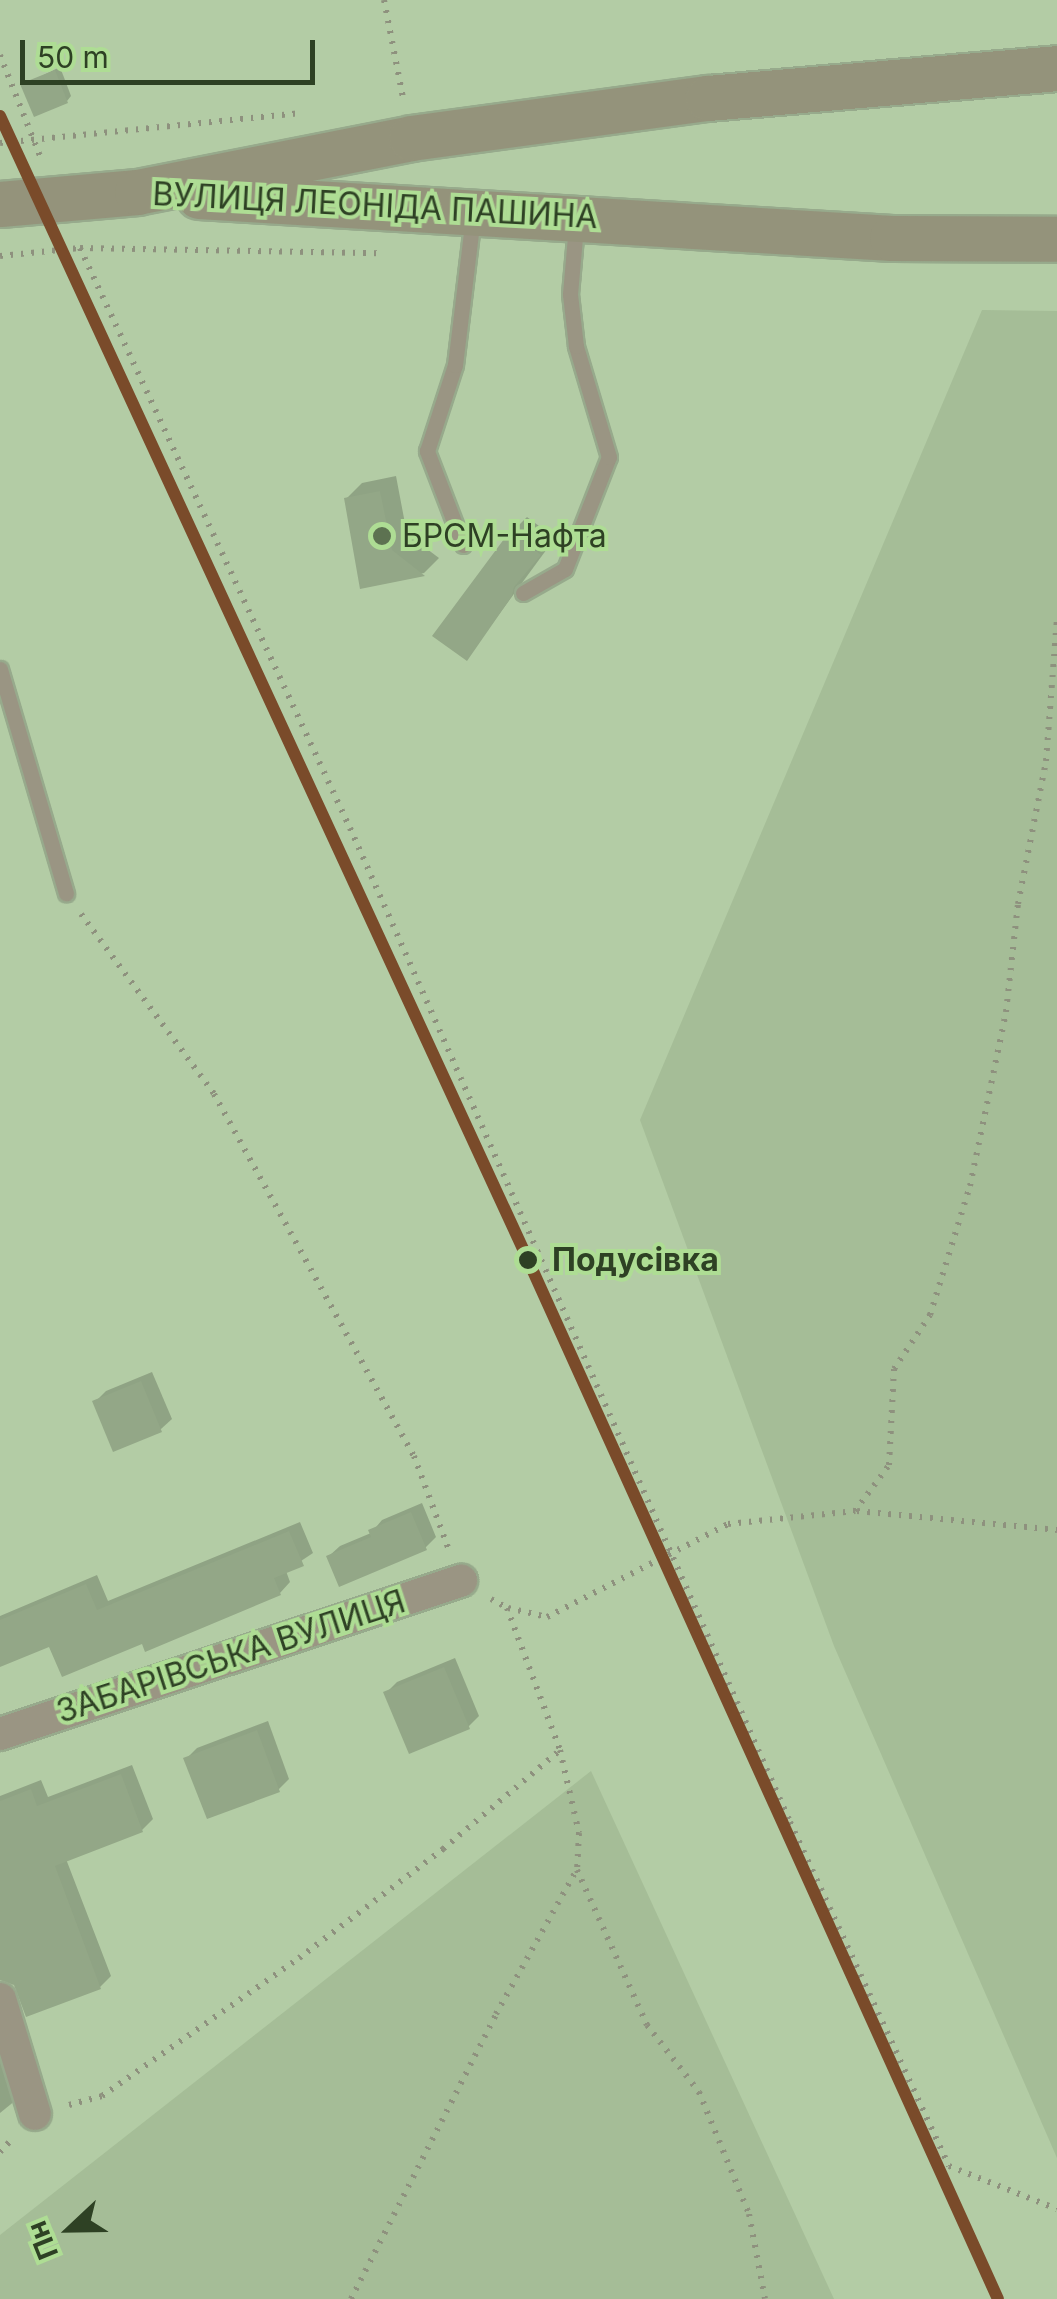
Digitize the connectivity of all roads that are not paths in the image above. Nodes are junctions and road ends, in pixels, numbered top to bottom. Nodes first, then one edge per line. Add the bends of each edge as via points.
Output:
1 (1057, 68) edge
2 (137, 192) junction
3 (0, 204) edge
4 (473, 212) junction
5 (577, 217) junction
6 (1057, 239) edge
7 (463, 544) dead end
8 (523, 594) dead end
9 (0, 669) edge
10 (66, 893) dead end
11 (461, 1581) dead end
12 (0, 1734) edge
13 (0, 1999) edge
14 (35, 2114) road end

1 - 2 main road, ВУЛИЦЯ ЛЕОНІДА ПАШИНА via 708,98 411,138
2 - 3 main road
2 - 4 main road, ВУЛИЦЯ ЛЕОНІДА ПАШИНА
4 - 5 main road, ВУЛИЦЯ ЛЕОНІДА ПАШИНА
4 - 7 lane via 456,365 427,450
5 - 6 main road, ВУЛИЦЯ ЛЕОНІДА ПАШИНА via 892,238
5 - 8 lane via 570,294 576,346 608,458 564,569
9 - 10 lane
11 - 12 street, ЗАБАРІВСЬКА ВУЛИЦЯ
13 - 14 street

